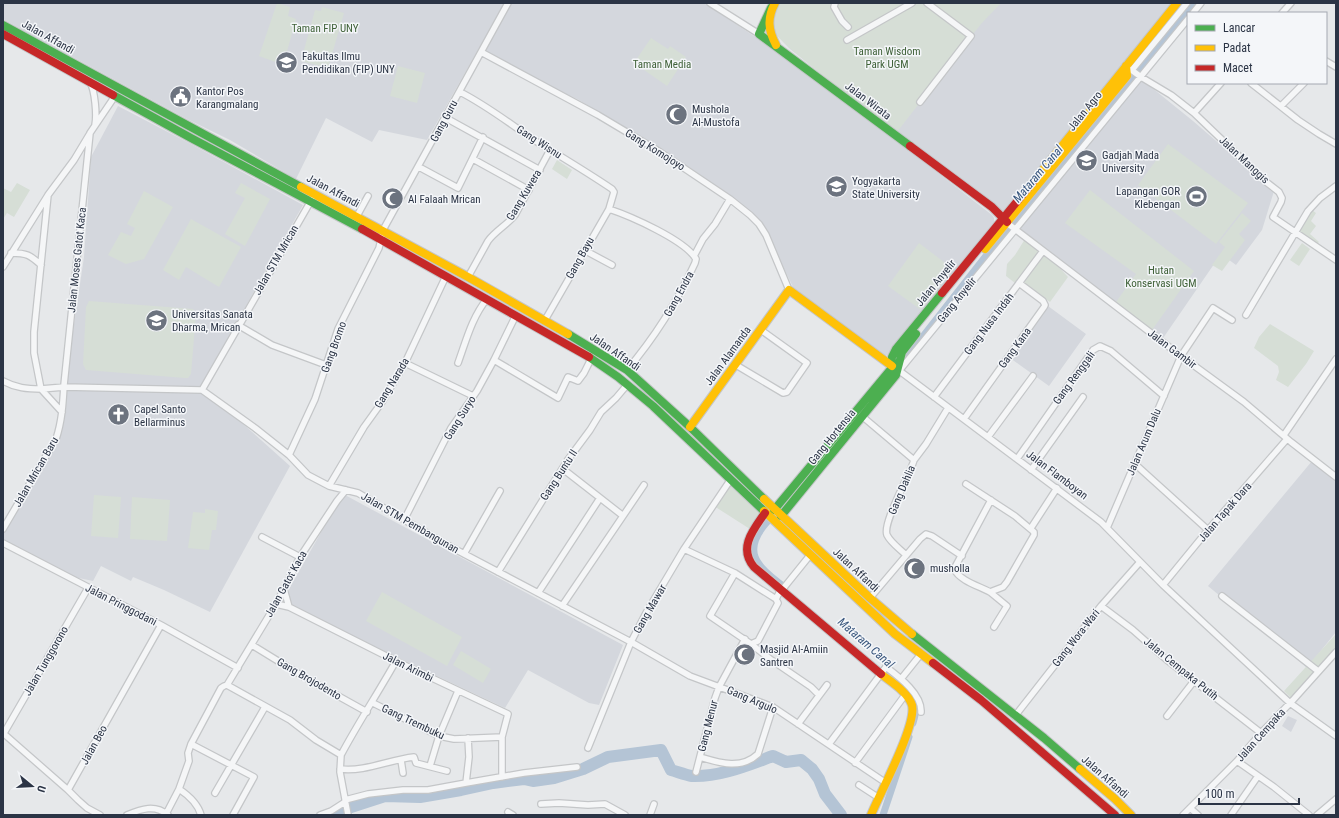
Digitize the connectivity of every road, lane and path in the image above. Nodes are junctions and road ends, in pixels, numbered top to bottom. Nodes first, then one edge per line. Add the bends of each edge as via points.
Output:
1 (508, 3) edge
2 (710, 3) edge
3 (835, 3) edge
4 (912, 3) edge
5 (927, 3) edge
6 (1177, 3) edge
7 (1187, 3) edge
8 (1201, 3) edge
9 (1291, 3) edge
10 (773, 6) edge
11 (1194, 12) edge
12 (1283, 12) edge
13 (1187, 20) edge
14 (3, 25) edge
15 (848, 27) dead end
16 (3, 34) edge
17 (759, 34) junction
18 (846, 40) dead end
19 (776, 46) junction
20 (481, 52) junction
21 (1327, 62) edge
22 (1336, 67) edge
23 (1131, 69) junction
24 (1140, 76) junction
25 (90, 82) junction
26 (1220, 84) edge
27 (1252, 84) edge
28 (1303, 84) edge
29 (460, 92) junction
30 (115, 96) junction
31 (920, 102) dead end
32 (1281, 106) junction
33 (1194, 113) junction
34 (446, 118) junction
35 (94, 127) junction
36 (184, 129) junction
37 (90, 133) junction
38 (483, 138) junction
39 (1336, 144) edge
40 (550, 150) junction
41 (473, 159) junction
42 (419, 166) junction
43 (540, 170) junction
44 (1336, 186) edge
45 (529, 190) junction
46 (48, 195) junction
47 (368, 196) dead end
48 (614, 196) joint
49 (313, 198) junction
50 (730, 199) junction
51 (609, 209) junction
52 (357, 216) junction
53 (1010, 225) junction
54 (383, 230) junction
55 (1296, 232) junction
56 (382, 239) junction
57 (584, 250) junction
58 (1043, 251) junction
59 (12, 253) junction
60 (694, 256) junction
61 (1336, 260) edge
62 (41, 265) junction
63 (612, 265) dead end
64 (3, 267) edge
65 (446, 276) junction
66 (468, 277) junction
67 (1019, 283) junction
68 (789, 290) junction
69 (487, 299) junction
70 (516, 315) junction
71 (1246, 315) dead end
72 (545, 320) junction
73 (1232, 320) dead end
74 (238, 325) junction
75 (760, 330) junction
76 (599, 353) junction
77 (1181, 356) junction
78 (1336, 359) edge
79 (494, 360) junction
80 (593, 360) junction
81 (405, 363) junction
82 (458, 363) dead end
83 (736, 364) junction
84 (326, 365) junction
85 (896, 369) junction
86 (627, 370) junction
87 (1033, 376) dead end
88 (3, 381) edge
89 (627, 385) junction
90 (64, 387) junction
91 (41, 389) junction
92 (202, 390) junction
93 (473, 396) junction
94 (1164, 396) junction
95 (934, 397) junction
96 (1083, 397) dead end
97 (948, 408) junction
98 (62, 412) junction
99 (863, 417) junction
100 (964, 419) junction
101 (690, 427) junction
102 (683, 434) junction
103 (988, 437) junction
104 (1286, 437) junction
105 (289, 455) junction
106 (1017, 459) junction
107 (914, 460) junction
108 (1135, 464) junction
109 (563, 469) junction
110 (1031, 470) junction
111 (1336, 477) edge
112 (730, 479) junction
113 (966, 484) dead end
114 (644, 485) dead end
115 (329, 486) junction
116 (1058, 488) junction
117 (337, 489) junction
118 (346, 490) junction
119 (500, 491) dead end
120 (600, 498) junction
121 (991, 500) junction
122 (337, 501) junction
123 (769, 512) junction
124 (622, 516) junction
125 (778, 519) junction
126 (404, 520) junction
127 (1031, 528) junction
128 (1107, 528) junction
129 (3, 529) edge
130 (1208, 530) junction
131 (262, 537) dead end
132 (3, 543) edge
133 (684, 549) junction
134 (464, 554) junction
135 (811, 554) junction
136 (906, 555) junction
137 (962, 556) junction
138 (300, 557) junction
139 (1140, 562) junction
140 (498, 572) junction
141 (735, 573) junction
142 (1163, 585) junction
143 (88, 588) junction
144 (783, 588) junction
145 (284, 589) junction
146 (990, 592) junction
147 (538, 593) junction
148 (1222, 596) dead end
149 (870, 598) junction
150 (776, 599) junction
151 (276, 604) junction
152 (562, 606) junction
153 (1101, 606) junction
154 (289, 607) junction
155 (161, 625) junction
156 (994, 627) dead end
157 (745, 639) junction
158 (631, 642) junction
159 (752, 644) junction
160 (252, 645) junction
161 (926, 646) junction
162 (1336, 652) edge
163 (921, 654) junction
164 (396, 661) junction
165 (238, 668) junction
166 (883, 671) junction
167 (1318, 671) junction
168 (901, 679) junction
169 (1194, 681) junction
170 (827, 685) dead end
171 (227, 686) junction
172 (719, 687) junction
173 (458, 691) junction
174 (905, 694) junction
175 (820, 695) junction
176 (373, 703) junction
177 (1290, 703) junction
178 (265, 707) junction
179 (773, 707) junction
180 (366, 712) junction
181 (921, 712) dead end
182 (1015, 716) junction
183 (1167, 716) dead end
184 (798, 724) junction
185 (3, 733) edge
186 (1261, 733) junction
187 (1335, 733) edge
188 (439, 736) junction
189 (502, 737) junction
190 (468, 738) junction
191 (191, 744) junction
192 (829, 744) junction
193 (588, 748) dead end
194 (342, 756) junction
195 (700, 757) junction
196 (401, 760) junction
197 (1237, 761) junction
198 (855, 763) junction
199 (231, 764) junction
200 (430, 766) junction
201 (577, 768) dead end
202 (340, 769) junction
203 (447, 771) dead end
204 (696, 772) dead end
205 (403, 773) dead end
206 (502, 776) junction
207 (1258, 776) junction
208 (466, 783) junction
209 (886, 783) junction
210 (859, 785) dead end
211 (179, 789) junction
212 (68, 790) junction
213 (215, 793) dead end
214 (879, 798) junction
215 (1336, 799) edge
216 (345, 801) junction
217 (541, 804) dead end
218 (654, 804) dead end
219 (1190, 808) junction
220 (872, 813) edge
221 (167, 814) edge
222 (100, 815) edge
223 (127, 815) edge
224 (201, 815) edge
225 (233, 815) edge
226 (320, 815) edge
227 (348, 815) edge
228 (625, 815) edge
229 (650, 815) edge
230 (1115, 815) edge
231 (1131, 815) edge
232 (1183, 815) edge
233 (1198, 815) edge
234 (1230, 815) edge
235 (1309, 815) edge
236 (1317, 815) edge

1 - 20 street, Gang Guru
2 - 17 street, Jalan Wirata
3 - 15 street via 834,8
4 - 18 street
5 - 31 street via 971,36
6 - 23 main road, Jalan Agro
7 - 23 street
8 - 11 street
9 - 12 street
10 - 17 main road
10 - 19 main road via 768,23
13 - 24 street, Gang Anyelir
14 - 36 main road, Jalan Affandi
16 - 25 main road, Jalan Affandi
17 - 19 main road, Jalan Wirata
19 - 53 main road, Jalan Wirata via 992,207
20 - 29 street, Gang Guru
20 - 50 street, Gang Komojoyo via 598,115 660,152
21 - 22 street
23 - 24 street, Jalan Manggis
23 - 53 main road, Jalan Agro
24 - 33 street, Jalan Manggis
24 - 53 street, Gang Anyelir
25 - 30 main road, Jalan Affandi
25 - 35 street via 96,116
26 - 33 street
27 - 32 street
28 - 32 street
29 - 34 street, Gang Guru
29 - 40 street, Gang Wisnu via 497,113
30 - 35 street, Jalan Moses Gatot Kaca
30 - 36 main road, Jalan Affandi
32 - 39 street via 1303,124
33 - 55 street, Jalan Manggis via 1279,192 1282,198 1273,217
34 - 38 street
34 - 42 street, Gang Guru
35 - 37 street, Jalan Moses Gatot Kaca
36 - 49 main road, Jalan Affandi
37 - 46 street, Jalan Moses Gatot Kaca
37 - 90 street, Jalan Moses Gatot Kaca
38 - 41 street
38 - 43 street
40 - 43 street, Gang Kuwera
40 - 48 street, Gang Wisnu via 612,189
41 - 42 street via 458,188
41 - 45 street
42 - 54 street, Gang Guru
43 - 45 street, Gang Kuwera
44 - 55 street via 1308,210
45 - 66 street, Gang Kuwera via 509,223 491,236
46 - 59 street, Jalan Moses Gatot Kaca
46 - 62 street
47 - 52 street
48 - 51 street, Gang Bayu
49 - 52 main road, Jalan Affandi
49 - 56 main road, Jalan Affandi
49 - 74 street, Jalan STM Mrican
50 - 60 street
50 - 68 street, Gang Komojoyo via 759,224
51 - 57 street, Gang Bayu
51 - 60 street, Gang Endra via 650,227 684,247
52 - 54 main road, Jalan Affandi
53 - 58 street, Jalan Gambir
53 - 85 street, Gang Anyelir
53 - 85 main road, Jalan Anyelir via 896,349 892,357
54 - 56 street, Gang Guru
54 - 66 main road, Jalan Affandi
55 - 61 street, Jalan Manggis
55 - 71 street
56 - 65 main road, Jalan Affandi
56 - 84 street, Gang Bromo via 338,329
57 - 63 street
57 - 72 street, Gang Bayu
58 - 67 street, Gang Nusa Indah
58 - 77 street, Jalan Gambir
59 - 62 street via 27,254
59 - 64 street, Jalan Moses Gatot Kaca
60 - 86 street, Gang Endra via 695,263 675,304
62 - 91 street via 34,332 34,353
65 - 69 main road, Jalan Affandi
65 - 81 street, Gang Narada
66 - 72 main road, Jalan Affandi
67 - 95 street, Gang Nusa Indah
67 - 100 street, Gang Kana via 1043,301 1044,308
68 - 75 main road, Jalan Alamanda
68 - 85 main road, Jalan Flamboyan
69 - 70 main road, Jalan Affandi
69 - 82 street via 476,316
70 - 79 street, Gang Suryo
70 - 80 main road, Jalan Affandi
72 - 76 main road, Jalan Affandi
73 - 77 street, Jalan Arum Dalu via 1213,308
74 - 84 street via 272,345
74 - 92 street, Jalan STM Mrican
75 - 83 main road, Jalan Alamanda
75 - 83 street via 807,363 787,392 783,393
76 - 80 main road
76 - 86 main road, Jalan Affandi
77 - 94 street, Jalan Arum Dalu
77 - 104 street, Jalan Gambir via 1244,402
78 - 104 street, Jalan Tapak Dara
79 - 80 street via 558,398 568,377 578,381
79 - 93 street, Gang Suryo
80 - 89 main road, Jalan Affandi
81 - 93 street
81 - 115 street, Gang Narada
83 - 101 main road, Jalan Alamanda
84 - 105 street, Gang Bromo via 315,399
85 - 95 street, Jalan Flamboyan
85 - 99 main road, Gang Hortensia via 896,375
85 - 123 main road, Gang Hortensia
86 - 101 main road, Jalan Affandi
87 - 103 street
88 - 91 street via 19,388
89 - 102 main road, Jalan Affandi
89 - 109 street, Gang Buntu II via 601,412
90 - 91 street
90 - 92 street
90 - 98 street, Jalan Mrican Baru
91 - 98 street
92 - 105 street, Jalan STM Pembangunan
93 - 126 street, Gang Suryo via 451,428
94 - 106 street, Gang Renggali via 1111,350 1096,347 1080,366
94 - 108 street, Jalan Arum Dalu
95 - 97 street, Jalan Flamboyan
96 - 110 street
97 - 100 street, Jalan Flamboyan
97 - 107 street
98 - 129 street, Jalan Mrican Baru via 56,439
99 - 107 street, Gang Dahlia
99 - 125 main road, Gang Hortensia
100 - 103 street, Jalan Flamboyan
101 - 102 street, Jalan Alamanda
101 - 123 main road, Jalan Affandi
102 - 112 main road, Jalan Affandi
103 - 106 street, Jalan Flamboyan
104 - 111 street, Jalan Gambir
104 - 130 street, Jalan Tapak Dara
105 - 115 street, Jalan STM Pembangunan via 308,475
106 - 110 street, Jalan Flamboyan
107 - 136 street, Gang Dahlia via 886,527 887,535
108 - 128 street, Jalan Arum Dalu
108 - 130 street
109 - 120 street
109 - 140 street, Gang Buntu II
110 - 116 street, Jalan Flamboyan
112 - 123 main road, Jalan Affandi
112 - 133 street, Gang Mawar
113 - 121 street
114 - 124 street
115 - 117 street, Jalan STM Pembangunan
116 - 127 street
116 - 128 street, Jalan Flamboyan
117 - 118 street, Jalan STM Pembangunan
117 - 122 street
118 - 122 street, Jalan Gatot Kaca
118 - 126 street, Jalan STM Pembangunan via 358,493
119 - 134 street
120 - 124 street
120 - 147 street
121 - 127 street
121 - 137 street
122 - 138 street, Jalan Gatot Kaca
123 - 125 main road, Jalan Affandi
123 - 144 main road, Gang Hortensia via 750,536 747,554 754,567
124 - 152 street
125 - 135 main road, Jalan Affandi
125 - 149 main road, Jalan Affandi
126 - 134 street, Jalan STM Pembangunan
127 - 146 street via 1034,535 1007,582 1003,587
128 - 139 street, Jalan Flamboyan
130 - 142 street, Jalan Tapak Dara
131 - 138 street
132 - 143 street, Jalan Pringgodani
133 - 141 street
133 - 158 street, Gang Mawar
134 - 140 street, Jalan STM Pembangunan
135 - 144 street
135 - 163 main road, Jalan Affandi via 895,634
136 - 137 street via 926,534
136 - 149 street
137 - 146 street via 954,569 956,572
138 - 145 street, Jalan Gatot Kaca
139 - 142 street, Jalan Flamboyan
139 - 153 street, Gang Wora-Wari
140 - 147 street, Jalan STM Pembangunan
141 - 150 street
141 - 157 street via 710,616
142 - 177 street, Jalan Flamboyan
143 - 155 street, Jalan Pringgodani
143 - 185 street, Jalan Tunggorono
144 - 150 street
144 - 166 main road, Gang Hortensia
145 - 151 street, Jalan Gatot Kaca
145 - 154 street
146 - 156 street via 1007,606
147 - 152 street, Jalan STM Pembangunan
148 - 167 street
149 - 161 main road, Jalan Affandi
150 - 159 street via 778,603 772,616 758,641
151 - 154 street, Jalan Arimbi
151 - 160 street, Jalan Gatot Kaca
152 - 158 street, Jalan STM Pembangunan
153 - 169 street, Jalan Cempaka Putih
153 - 182 street, Gang Wora-Wari
154 - 164 street, Jalan Arimbi
155 - 165 street, Jalan Pringgodani
155 - 212 street, Jalan Beo
157 - 159 street
157 - 172 street, Gang Menur
158 - 172 street, Gang Argulo via 690,676
158 - 193 street, Gang Mawar
159 - 175 street
160 - 165 street, Jalan Gatot Kaca
160 - 180 street, Gang Brojodento
161 - 163 main road
161 - 182 main road, Jalan Affandi
162 - 167 street, Jalan Cempaka
163 - 168 street
163 - 230 main road, Jalan Affandi via 981,700
164 - 173 street, Jalan Arimbi
164 - 176 street
165 - 171 street, Jalan Gatot Kaca
166 - 168 street
166 - 174 main road, Gang Hortensia
166 - 192 street
167 - 177 street, Jalan Cempaka
168 - 181 street via 919,700
169 - 183 street
169 - 186 street, Jalan Cempaka Putih
170 - 175 street
171 - 178 street
171 - 191 street, Jalan Gatot Kaca via 221,688
172 - 179 street, Gang Argulo
172 - 195 street, Gang Menur
173 - 188 street
173 - 189 street, Jalan Arimbi via 508,714
174 - 198 street
174 - 209 main road via 913,708 912,716
175 - 184 street
176 - 180 street
176 - 188 street, Gang Trembuku
177 - 186 street, Jalan Cempaka
177 - 187 street, Jalan Flamboyan
178 - 194 street via 290,720
178 - 199 street
179 - 184 street, Gang Argulo
179 - 195 street via 758,754 752,759 723,764
180 - 194 street
182 - 231 main road, Jalan Affandi via 1056,748
184 - 192 street, Gang Argulo
185 - 212 street
186 - 197 street, Jalan Cempaka
188 - 190 street, Gang Trembuku
188 - 200 street
189 - 190 street, Gang Trembuku
189 - 206 street
190 - 208 street
191 - 199 street
191 - 211 street via 188,752 190,761
192 - 198 street, Gang Argulo
194 - 202 street
195 - 204 street, Gang Menur
196 - 200 street via 414,757 416,763
196 - 202 street via 352,771
196 - 205 street
197 - 207 street
197 - 219 street, Jalan Cempaka
198 - 209 street, Gang Argulo
199 - 213 street
199 - 225 street via 254,776
200 - 203 street
201 - 206 street
202 - 216 street
206 - 208 street
207 - 234 street
207 - 235 street
208 - 216 street via 428,790 368,794
209 - 214 main road
210 - 214 street
211 - 221 street
211 - 224 street via 190,798
212 - 222 street via 87,808
214 - 220 main road
215 - 236 street
216 - 226 street
216 - 227 street
217 - 228 street via 605,804
218 - 229 street
219 - 232 street, Jalan Cempaka
219 - 233 street
221 - 223 street via 150,808

